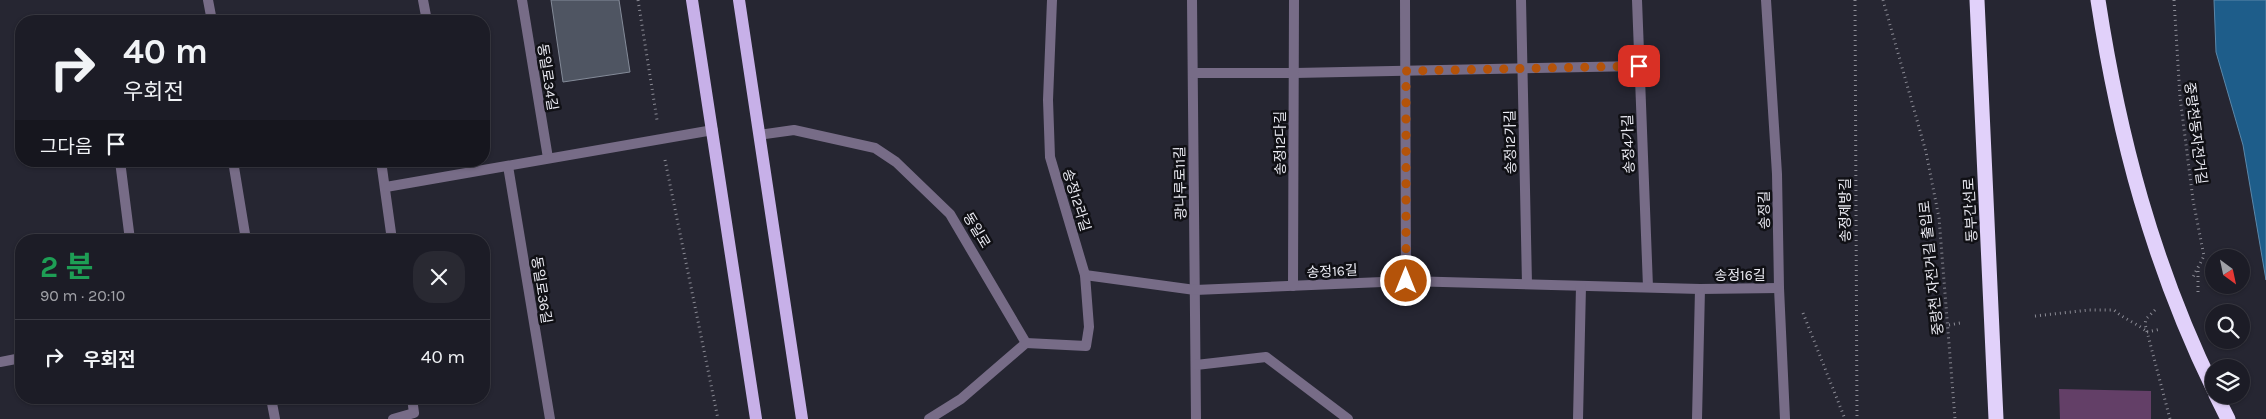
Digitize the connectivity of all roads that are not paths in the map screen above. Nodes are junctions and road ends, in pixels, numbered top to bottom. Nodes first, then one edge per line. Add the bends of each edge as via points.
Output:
1 (208, 0) edge
2 (423, 0) edge
3 (522, 0) edge
4 (692, 0) edge
5 (740, 0) edge
6 (1052, 0) edge
7 (1192, 0) edge
8 (1294, 0) edge
9 (1406, 0) edge
10 (1521, 0) edge
11 (1637, 0) edge
12 (1766, 0) edge
13 (1977, 0) edge
14 (2098, 0) edge
15 (211, 15) edge
16 (426, 15) edge
17 (1639, 66) junction
18 (1522, 69) junction
19 (1406, 71) junction
20 (1193, 73) junction
21 (1295, 74) junction
22 (713, 130) junction
23 (760, 135) junction
24 (548, 158) junction
25 (508, 166) junction
26 (121, 167) edge
27 (234, 167) edge
28 (382, 167) edge
29 (386, 187) junction
30 (129, 234) edge
31 (245, 234) edge
32 (391, 234) edge
33 (1085, 275) junction
34 (1406, 281) junction
35 (1527, 284) junction
36 (1293, 286) junction
37 (1581, 286) junction
38 (1648, 287) junction
39 (1779, 288) junction
40 (1700, 289) junction
41 (1195, 290) junction
42 (1026, 343) junction
43 (15, 359) edge
44 (0, 362) edge
45 (1196, 365) junction
46 (2205, 370) edge
47 (272, 404) edge
48 (413, 404) edge
49 (2220, 404) edge
50 (275, 419) edge
51 (393, 419) edge
52 (550, 419) edge
53 (756, 419) edge
54 (802, 419) edge
55 (928, 419) edge
56 (1196, 419) edge
57 (1348, 419) edge
58 (1578, 419) edge
59 (1697, 419) edge
60 (1785, 419) edge
61 (1996, 419) edge
62 (2228, 419) edge

1 - 15 street
2 - 16 street
3 - 24 street, 동일로34길
4 - 22 main road
5 - 23 main road
6 - 33 street, 송정12라길 via 1048,100 1050,157
7 - 20 street, 광나루로11길
8 - 21 street, 송정12다길
9 - 19 street
10 - 18 street, 송정12가길
11 - 17 street, 송정4가길
12 - 39 street, 송정길 via 1777,174
13 - 61 highway, 동부간선로
14 - 46 highway, bridge via 2122,125 2144,214 2169,288
17 - 18 street
17 - 38 street, 송정4가길
18 - 19 street
18 - 35 street, 송정12가길
19 - 21 street
19 - 34 street
20 - 21 street
20 - 41 street, 광나루로11길
21 - 36 street, 송정12다길
22 - 24 street
22 - 53 main road
23 - 42 street, 동일로 via 794,130 875,148 896,162 950,214
23 - 54 main road
24 - 25 street
25 - 29 street
25 - 52 street, 동일로36길
26 - 30 street
27 - 31 street
28 - 29 street
29 - 32 street
33 - 41 street, 송정16길
33 - 42 street, 송정12라길 via 1089,327 1086,346
34 - 35 street, 송정16길
34 - 36 street, 송정16길
35 - 37 street, 송정16길
36 - 41 street, 송정16길
37 - 38 street, 송정16길
37 - 58 street
38 - 40 street, 송정16길
39 - 40 street, 송정16길
39 - 60 street, 송정길
40 - 59 street, 송정16길
41 - 45 street, 광나루로11길
42 - 55 street via 961,399
43 - 44 street
45 - 56 street, 광나루로11길
45 - 57 street via 1266,357
47 - 50 street
48 - 51 street via 414,413
49 - 62 highway

